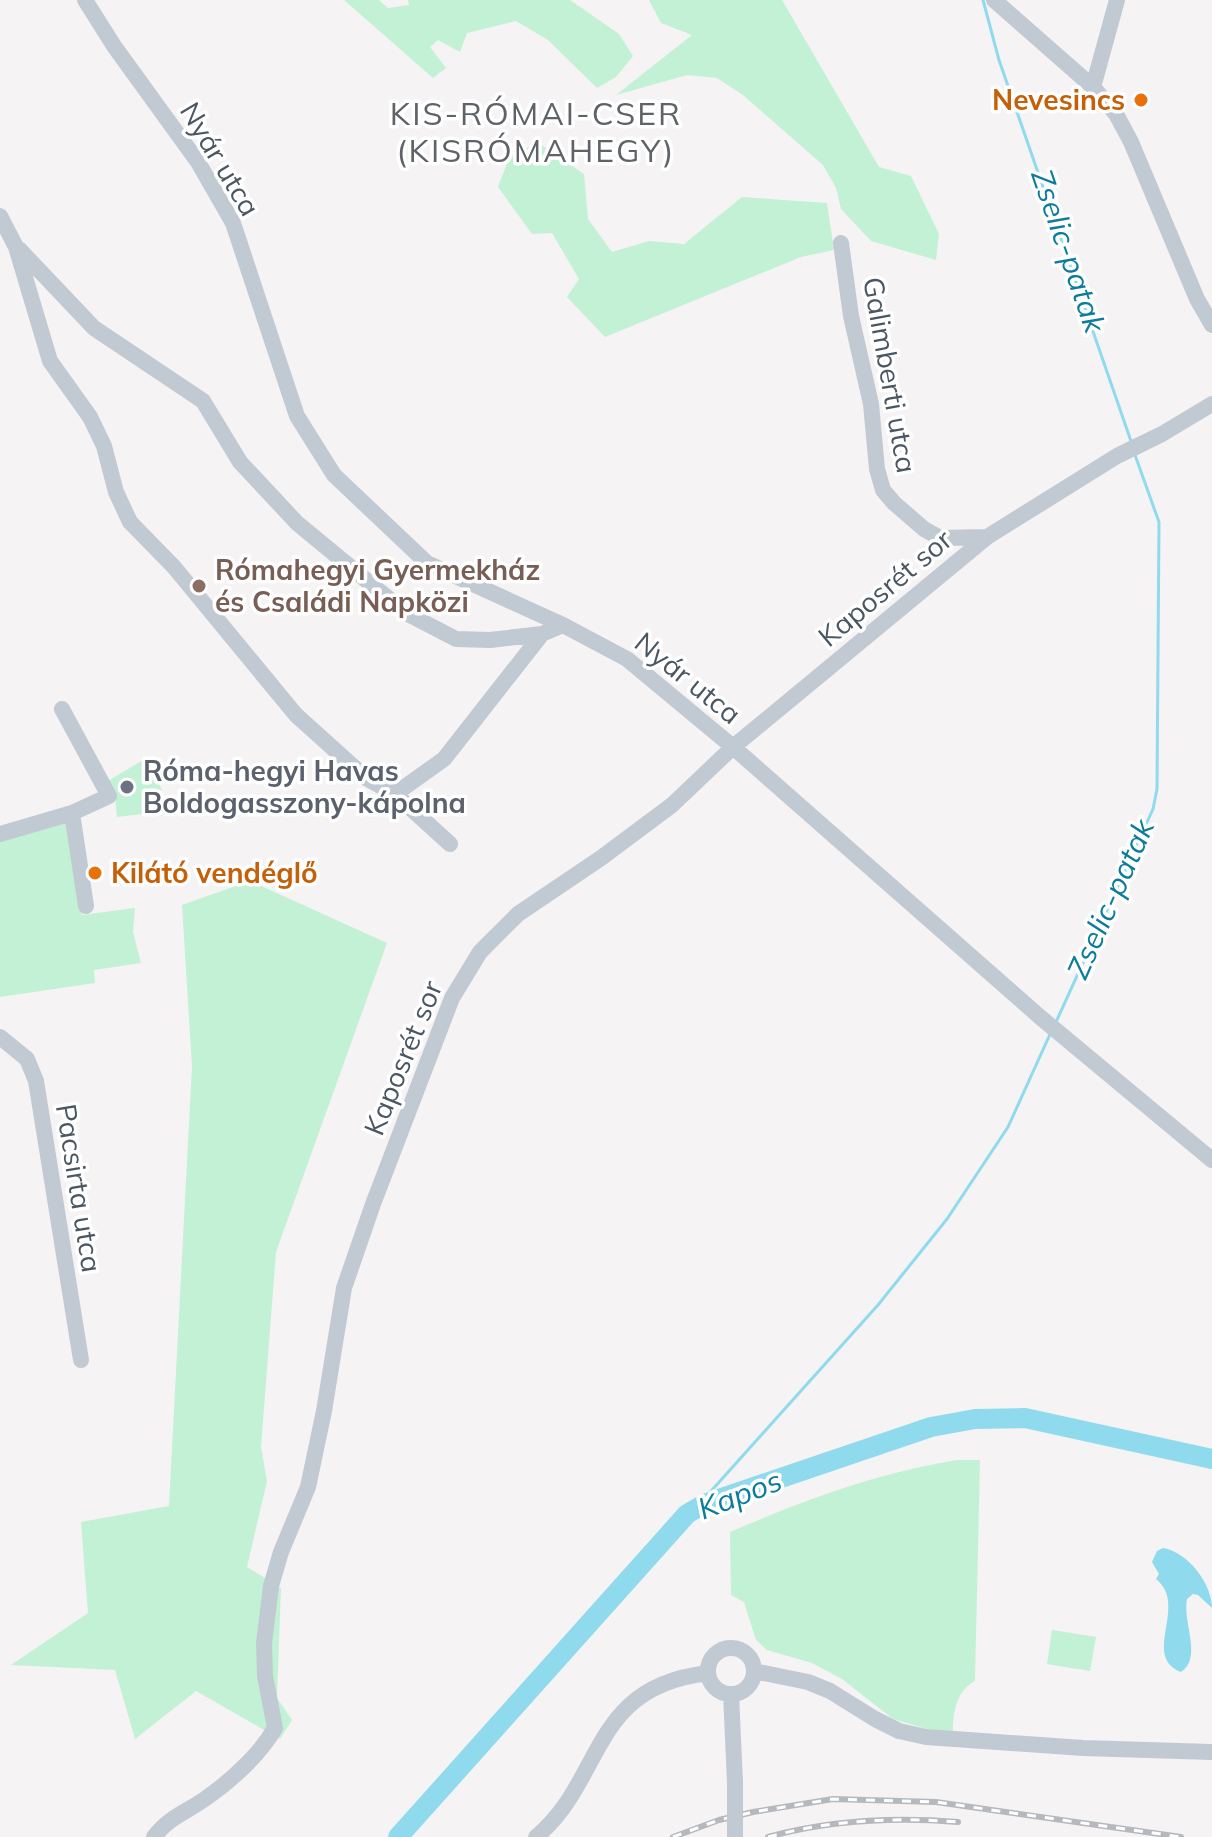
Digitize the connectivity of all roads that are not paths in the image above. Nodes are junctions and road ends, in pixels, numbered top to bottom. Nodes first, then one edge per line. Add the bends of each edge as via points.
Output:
1 (85, 0) edge
2 (1117, 0) edge
3 (995, 1) edge
4 (1093, 87) junction
5 (0, 216) edge
6 (841, 243) dead end
7 (16, 247) junction
8 (1212, 325) edge
9 (1212, 404) edge
10 (987, 537) junction
11 (563, 625) junction
12 (542, 634) junction
13 (62, 709) dead end
14 (733, 747) junction
15 (395, 794) junction
16 (72, 813) junction
17 (0, 834) edge
18 (450, 844) dead end
19 (86, 906) dead end
20 (0, 1037) edge
21 (1212, 1160) edge
22 (81, 1360) dead end
23 (754, 1671) junction
24 (708, 1673) junction
25 (731, 1694) junction
26 (1212, 1752) edge
27 (154, 1837) edge
28 (536, 1837) edge
29 (735, 1837) edge

1 - 11 street, Nyár utca via 198,162 233,223 297,416 334,475 427,563
2 - 4 street
3 - 4 street
4 - 8 street via 1131,142
5 - 7 street
6 - 10 street, Galimberti utca via 883,490 940,538
7 - 12 street via 94,328 203,401 240,462 297,523 406,613 456,639
7 - 15 street via 50,361 90,417 130,522 174,567 296,715 366,778
9 - 10 street, Kaposrét sor
10 - 14 street, Kaposrét sor
11 - 12 street
11 - 14 street, Nyár utca via 627,659
12 - 15 street via 444,759
13 - 16 street via 109,796
14 - 21 street, Nyár utca via 1040,1017
14 - 27 street, Kaposrét sor via 672,805 518,914 480,952 452,998 344,1288 308,1487 271,1586 264,1643 275,1728 228,1781 165,1822
15 - 18 street
16 - 17 street
16 - 19 street
20 - 22 street, Pacsirta utca via 27,1059 36,1081
23 - 24 street via 744,1651 729,1648 715,1654
23 - 25 street via 745,1689
23 - 26 street via 830,1691 899,1731 926,1737
24 - 25 street via 716,1689
24 - 28 street via 672,1681 628,1706 605,1733 553,1821
25 - 29 street, bridge

